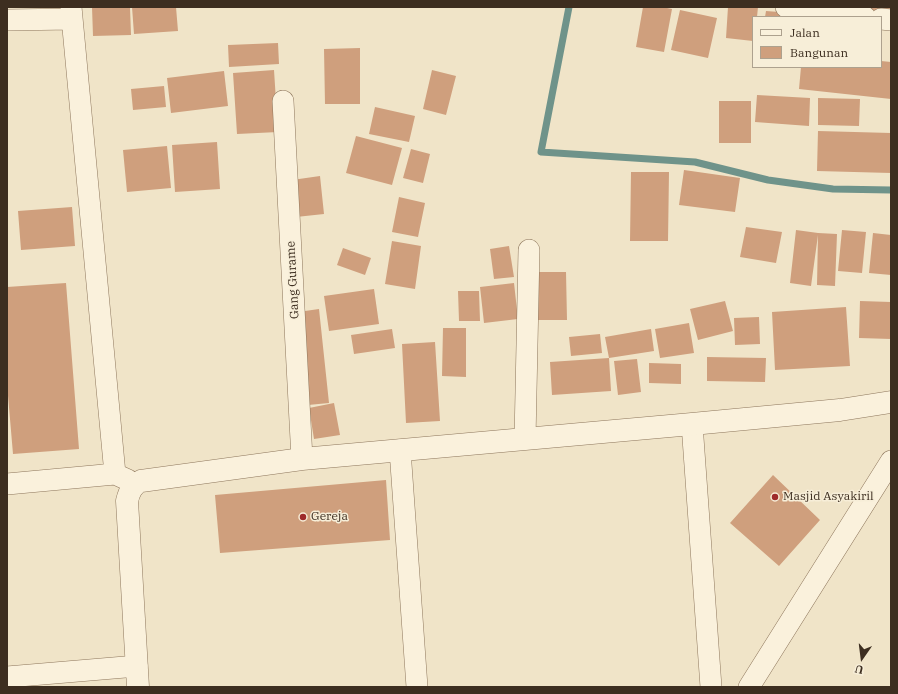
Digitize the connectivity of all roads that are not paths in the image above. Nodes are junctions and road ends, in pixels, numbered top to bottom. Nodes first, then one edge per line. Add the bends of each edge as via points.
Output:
1 (786, 7) edge
2 (71, 13) edge
3 (857, 16) edge
4 (7, 20) edge
5 (283, 101) dead end
6 (529, 250) dead end
7 (891, 402) edge
8 (692, 424) junction
9 (525, 439) junction
10 (400, 450) junction
11 (302, 459) junction
12 (891, 461) edge
13 (115, 474) junction
14 (7, 484) edge
15 (135, 484) junction
16 (137, 666) junction
17 (7, 677) edge
18 (138, 687) edge
19 (417, 687) edge
20 (711, 687) edge
21 (749, 687) edge

1 - 3 street
2 - 4 street
2 - 13 street
5 - 11 street, Gang Gurame
6 - 9 street
7 - 8 street via 840,410
8 - 9 street
8 - 20 street
9 - 10 street
10 - 11 street
10 - 19 street
11 - 15 street via 141,481
12 - 21 street
13 - 14 street
13 - 15 street
15 - 16 street via 128,494 127,502
16 - 17 street
16 - 18 street

